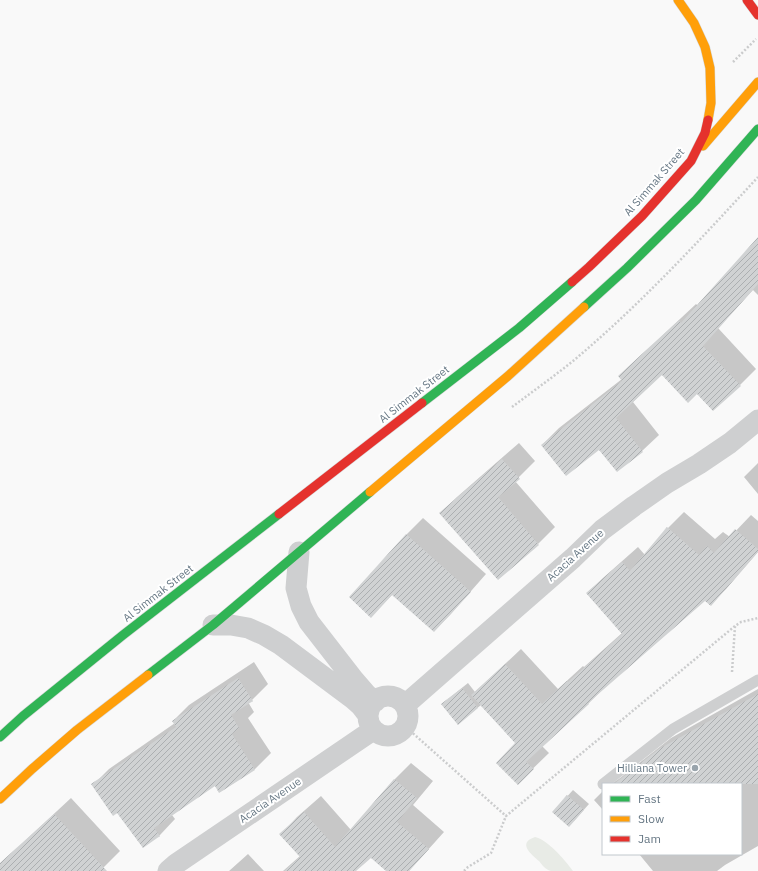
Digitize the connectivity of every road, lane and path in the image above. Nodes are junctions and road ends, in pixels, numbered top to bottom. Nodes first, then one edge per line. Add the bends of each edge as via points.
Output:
1 (678, 0) edge
2 (746, 0) edge
3 (758, 15) edge
4 (758, 37) edge
5 (710, 68) junction
6 (758, 82) edge
7 (758, 129) edge
8 (691, 161) junction
9 (758, 420) edge
10 (299, 552) junction
11 (758, 618) edge
12 (213, 625) junction
13 (735, 626) junction
14 (758, 680) edge
15 (731, 695) junction
16 (405, 705) junction
17 (372, 715) junction
18 (405, 727) junction
19 (0, 737) edge
20 (604, 783) edge
21 (0, 800) edge
22 (506, 816) junction
23 (168, 871) edge
24 (464, 871) edge

1 - 5 street, Al Simmak Street via 694,23 705,47
2 - 3 street
4 - 5 path via 725,70
5 - 8 street, Al Simmak Street via 711,104 705,133
6 - 8 street
7 - 10 street via 696,200 627,268 508,376
8 - 19 street, Al Simmak Street via 642,216 589,267 519,328 123,635
9 - 16 street, Acacia Avenue via 730,443 602,530
10 - 12 street
10 - 17 street via 296,588 301,606 309,622 360,688
11 - 13 path
12 - 17 street via 248,628 264,635 281,645
12 - 21 street via 77,730
13 - 15 path
13 - 22 path
14 - 15 lane
15 - 20 lane via 673,729
16 - 17 street via 391,696 383,697
16 - 18 street via 408,716
17 - 18 street via 382,735 392,736
17 - 23 street, Acacia Avenue
18 - 22 path
22 - 24 path via 491,853

